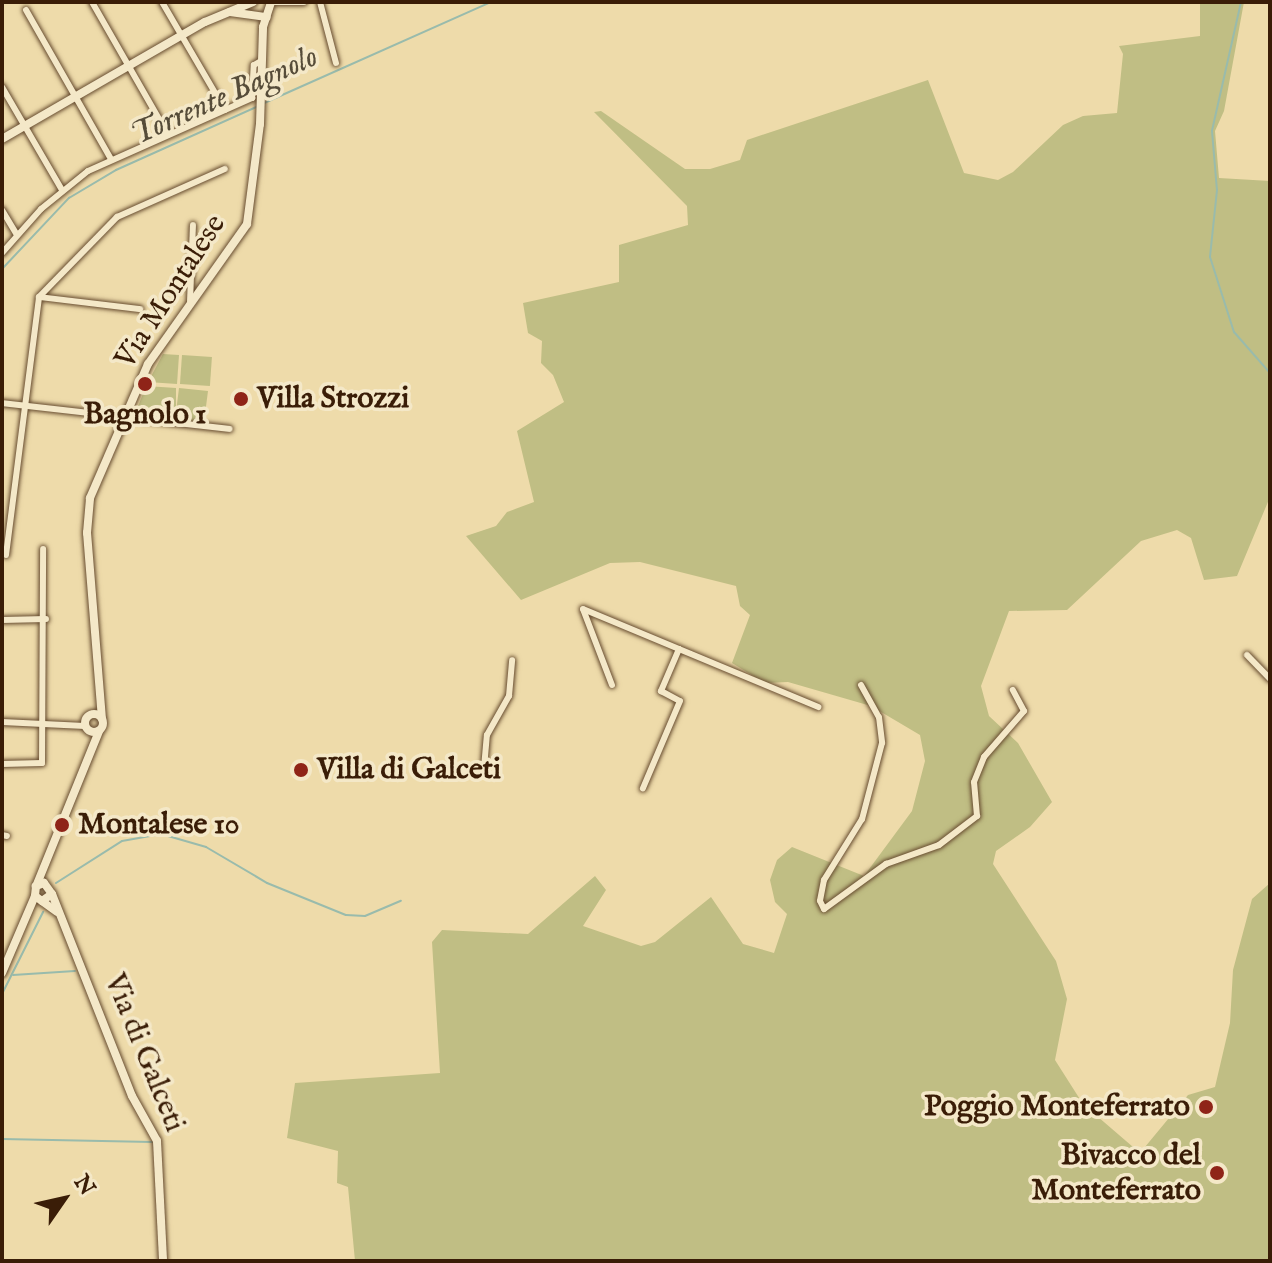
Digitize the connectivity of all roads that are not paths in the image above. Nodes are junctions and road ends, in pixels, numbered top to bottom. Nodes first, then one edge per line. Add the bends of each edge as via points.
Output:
1 (92, 2) edge
2 (162, 2) edge
3 (253, 2) edge
4 (304, 2) edge
5 (320, 2) edge
6 (271, 8) edge
7 (26, 10) dead end
8 (228, 12) junction
9 (253, 13) junction
10 (181, 35) junction
11 (261, 61) junction
12 (336, 63) dead end
13 (129, 65) junction
14 (2, 87) edge
15 (76, 96) junction
16 (225, 110) junction
17 (25, 126) junction
18 (167, 133) junction
19 (2, 139) edge
20 (111, 159) junction
21 (225, 169) dead end
22 (62, 190) junction
23 (2, 210) edge
24 (193, 225) dead end
25 (17, 235) junction
26 (2, 253) edge
27 (39, 297) junction
28 (190, 302) junction
29 (140, 309) dead end
30 (2, 403) edge
31 (25, 406) junction
32 (121, 417) junction
33 (230, 429) dead end
34 (43, 549) dead end
35 (6, 555) dead end
36 (46, 619) junction
37 (2, 620) edge
38 (679, 649) junction
39 (1247, 655) dead end
40 (512, 660) dead end
41 (1270, 679) edge
42 (100, 682) junction
43 (612, 685) dead end
44 (861, 685) dead end
45 (1013, 690) dead end
46 (818, 707) dead end
47 (91, 714) junction
48 (102, 719) junction
49 (2, 722) edge
50 (43, 722) junction
51 (87, 728) junction
52 (99, 731) junction
53 (93, 750) junction
54 (2, 764) edge
55 (484, 768) dead end
56 (643, 788) dead end
57 (46, 865) junction
58 (37, 884) junction
59 (51, 890) junction
60 (39, 899) junction
61 (60, 916) junction
62 (2, 973) edge
63 (163, 1261) edge

1 - 13 street
2 - 10 street
3 - 8 street
3 - 9 street
4 - 6 street
5 - 12 street
6 - 9 street
6 - 11 street, Via Montalese
7 - 15 street
8 - 9 street
8 - 10 street
10 - 13 street
10 - 16 street
11 - 16 street via 254,65 252,98
11 - 28 street, Via Montalese via 247,224
13 - 15 street
13 - 18 street
14 - 17 street
15 - 17 street
15 - 20 street
16 - 18 street
17 - 19 street
17 - 22 street
18 - 20 street
20 - 22 street
21 - 27 street via 117,217
22 - 25 street
23 - 25 street
24 - 28 street
25 - 26 street
27 - 29 street
27 - 31 street
28 - 32 street, Via Montalese via 167,332
30 - 31 street
31 - 32 street
31 - 35 street
32 - 33 street
32 - 42 street, Via Montalese via 87,516
34 - 36 street
36 - 37 street
36 - 50 street
38 - 43 street via 583,609
38 - 46 street
38 - 56 street via 661,691 680,701
39 - 41 street
40 - 55 street via 509,696 487,735
42 - 47 street, Via Montalese
42 - 48 street, Via Montalese
44 - 45 street via 879,717 882,743 862,819 829,866 820,901 824,909 886,864 939,845 977,816 974,782 984,757 1024,711
47 - 48 street
47 - 51 street, Via Montalese
48 - 52 street, Via Montalese
49 - 50 street
50 - 51 street
50 - 54 street via 42,763
51 - 52 street
51 - 53 street
52 - 53 street, Via Montalese
53 - 57 street, Via Montalese
57 - 58 street, Via Montalese
57 - 59 street
58 - 59 street
58 - 60 street, Via Montalese
59 - 60 street
59 - 61 street, Via di Galceti
60 - 61 street, Via di Galceti
60 - 62 street via 29,909
61 - 63 street, Via di Galceti via 132,1096 157,1141

